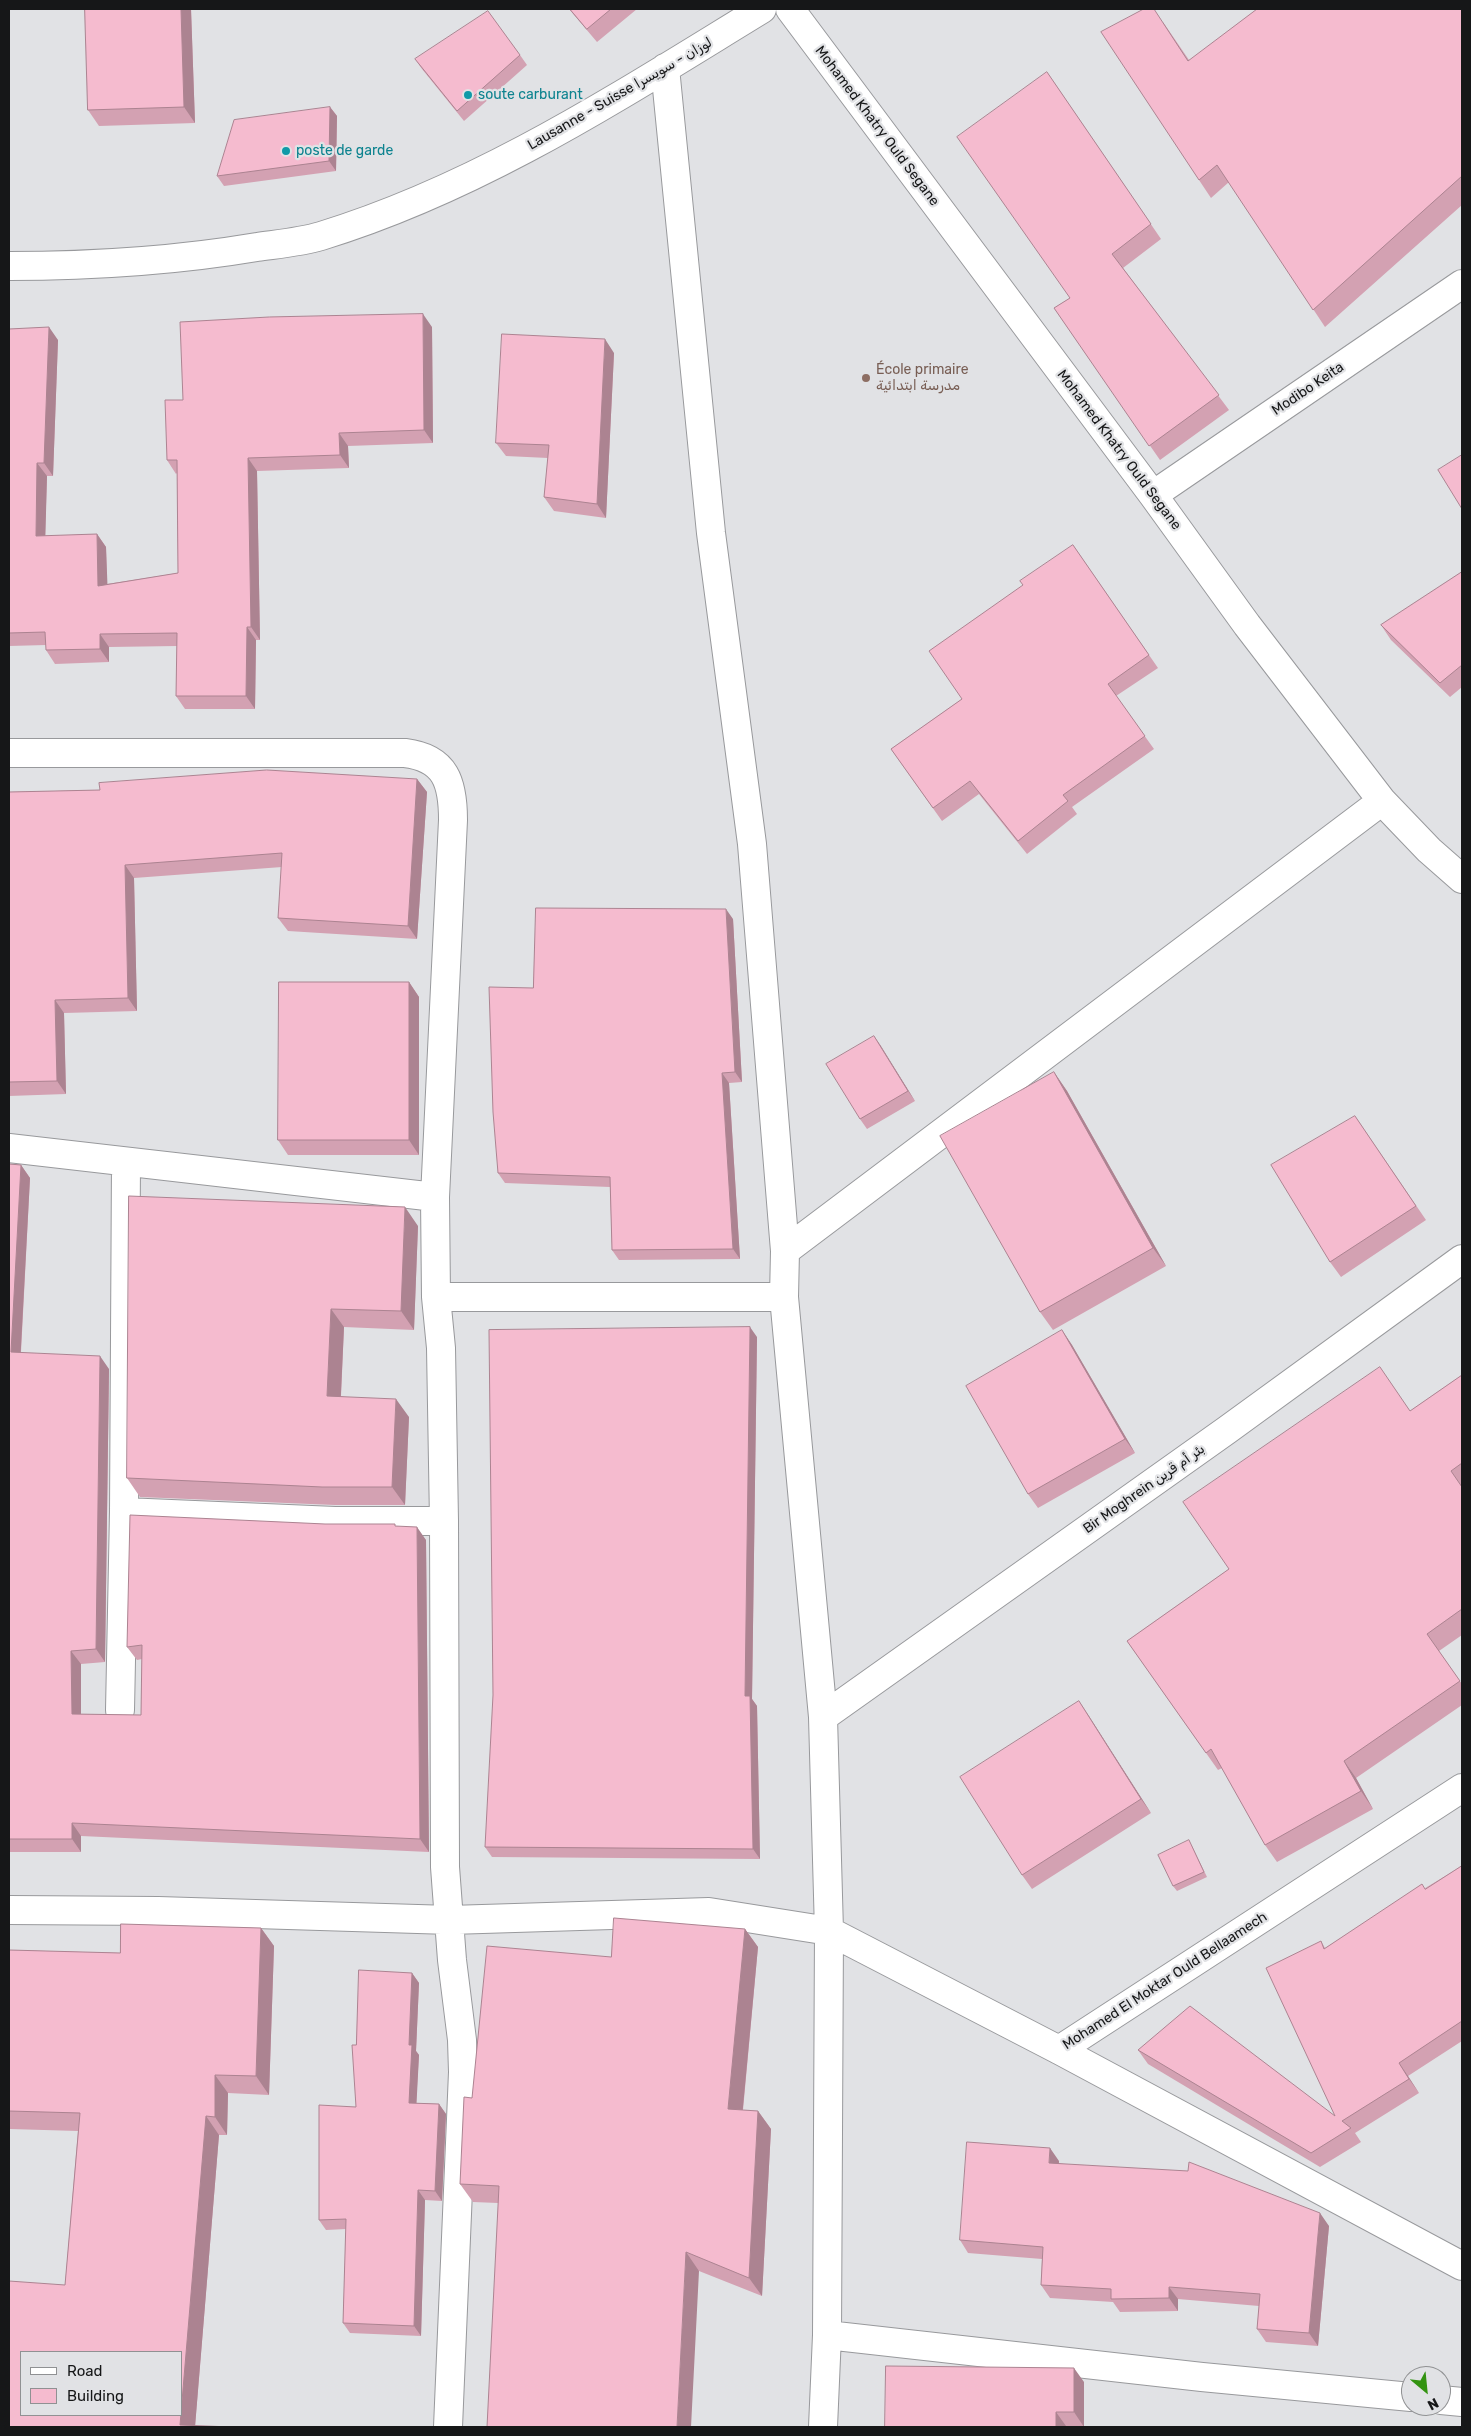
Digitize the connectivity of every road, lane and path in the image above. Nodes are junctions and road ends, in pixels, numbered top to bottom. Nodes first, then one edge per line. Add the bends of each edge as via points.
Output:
1 (762, 9) edge
2 (790, 9) edge
3 (664, 68) junction
4 (9, 266) edge
5 (1462, 284) edge
6 (1153, 495) junction
7 (9, 753) edge
8 (1382, 801) junction
9 (1462, 879) edge
10 (9, 1148) edge
11 (126, 1162) junction
12 (435, 1197) junction
13 (785, 1251) junction
14 (1462, 1259) edge
15 (436, 1297) junction
16 (784, 1297) junction
17 (124, 1512) junction
18 (444, 1521) junction
19 (120, 1710) dead end
20 (823, 1716) junction
21 (1462, 1788) edge
22 (9, 1910) edge
23 (450, 1920) junction
24 (829, 1932) junction
25 (1059, 2050) junction
26 (1462, 2266) edge
27 (827, 2335) junction
28 (1401, 2396) edge
29 (448, 2427) edge
30 (823, 2427) edge

1 - 3 street, Lausanne - Suisse لوزان - سويسرا
2 - 6 street, Mohamed Khatry Ould Segane
3 - 4 street, Lausanne - Suisse لوزان - سويسرا via 542,142 434,194 319,237 194,258 77,266
3 - 13 street via 711,533 752,844
5 - 6 street, Modibo Keita
6 - 8 street, Mohamed Khatry Ould Segane via 1247,625
7 - 12 street via 405,754 422,755 443,773 450,784 454,820
8 - 9 street, Mohamed Khatry Ould Segane
8 - 13 street
10 - 11 street
11 - 12 street
11 - 17 street
12 - 15 street
13 - 16 street
14 - 20 street, Bir Moghrein بئر أم قرين
15 - 16 street
15 - 18 street via 441,1348
16 - 20 street
17 - 18 street via 335,1521
17 - 19 street
18 - 23 street via 446,1867
20 - 24 street
21 - 25 street, Mohamed El Moktar Ould Bellaamech
22 - 23 street, Mohamed El Moktar Ould Bellaamech
23 - 24 street, Mohamed El Moktar Ould Bellaamech via 709,1912
23 - 29 street via 463,2072
24 - 25 street, Mohamed El Moktar Ould Bellaamech
24 - 27 street
25 - 26 street
27 - 28 street
27 - 30 street

